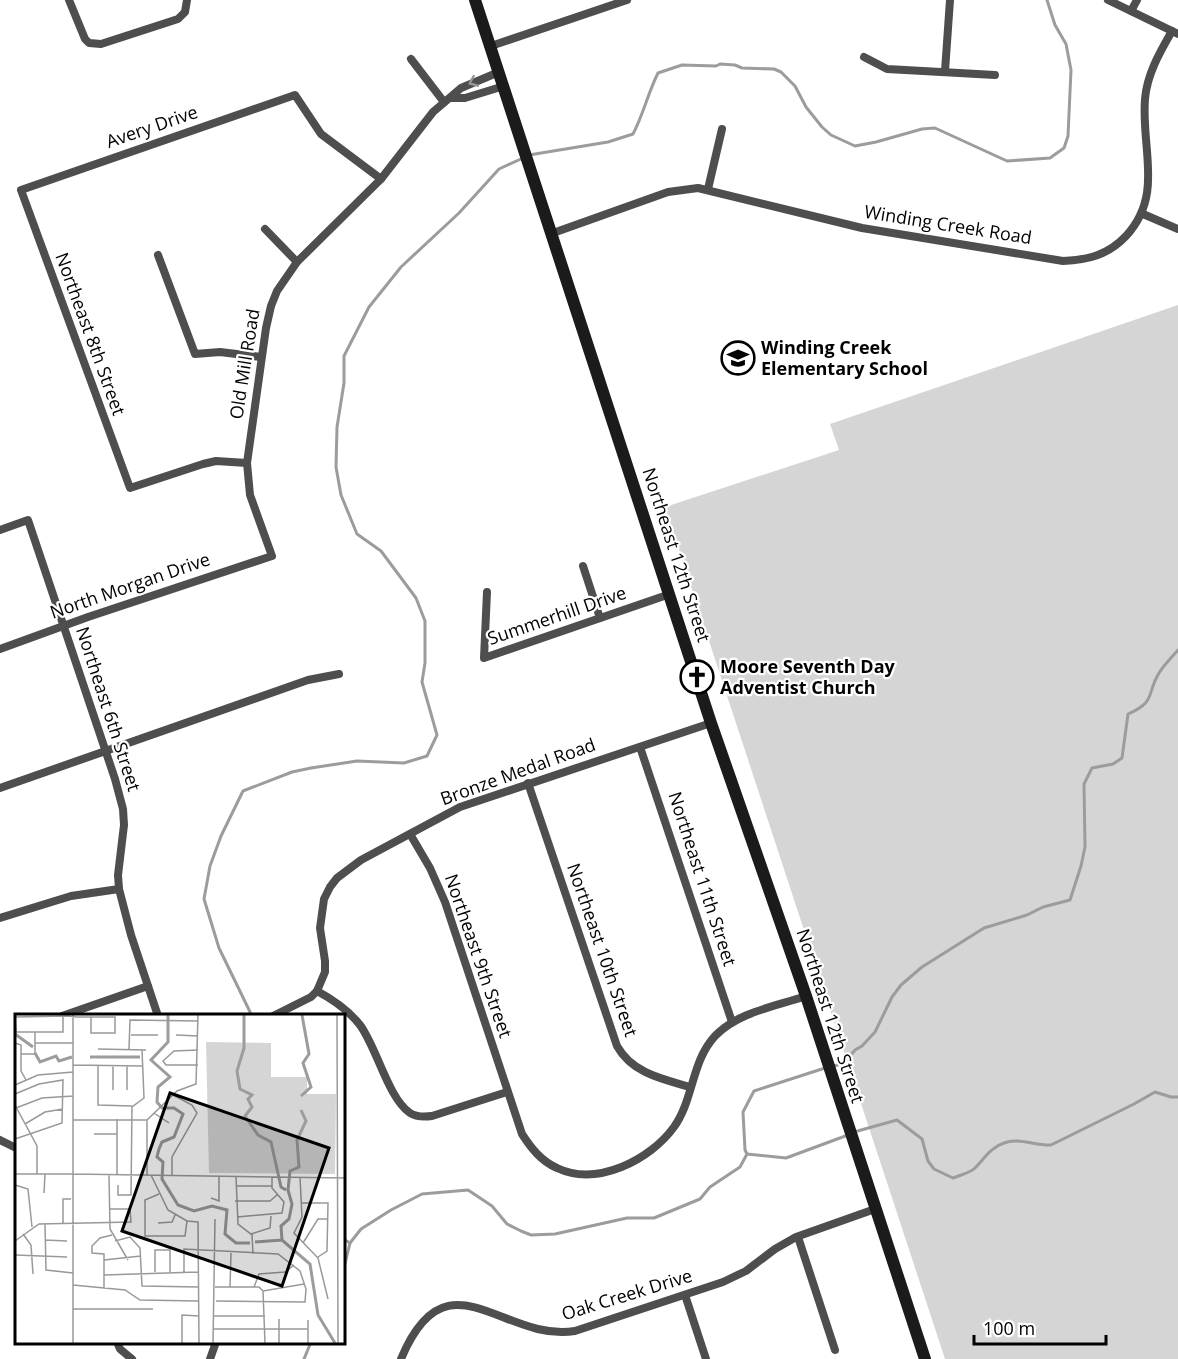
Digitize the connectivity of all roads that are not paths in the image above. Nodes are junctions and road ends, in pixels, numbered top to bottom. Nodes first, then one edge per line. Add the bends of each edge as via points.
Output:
1 (69, 0) edge
2 (475, 0) edge
3 (627, 0) edge
4 (950, 0) edge
5 (1108, 0) edge
6 (1137, 0) edge
7 (188, 2) edge
8 (1131, 11) junction
9 (1175, 32) edge
10 (490, 46) junction
11 (864, 57) dead end
12 (411, 59) dead end
13 (945, 71) junction
14 (499, 72) junction
15 (994, 75) dead end
16 (504, 86) junction
17 (447, 100) junction
18 (722, 129) dead end
19 (381, 179) junction
20 (708, 189) junction
21 (21, 190) joint
22 (1143, 214) junction
23 (265, 229) dead end
24 (1178, 230) edge
25 (553, 233) junction
26 (158, 255) dead end
27 (297, 262) junction
28 (261, 357) junction
29 (247, 464) junction
30 (0, 530) edge
31 (272, 556) joint
32 (583, 566) dead end
33 (487, 592) dead end
34 (670, 594) junction
35 (600, 618) junction
36 (64, 627) junction
37 (0, 649) edge
38 (339, 674) dead end
39 (711, 723) junction
40 (640, 747) junction
41 (105, 750) junction
42 (528, 783) junction
43 (0, 788) edge
44 (410, 834) junction
45 (119, 890) junction
46 (0, 918) edge
47 (148, 986) junction
48 (317, 991) junction
49 (806, 996) junction
50 (68, 1014) edge
51 (157, 1014) edge
52 (276, 1014) edge
53 (732, 1022) junction
54 (690, 1087) junction
55 (507, 1092) junction
56 (0, 1140) edge
57 (15, 1148) edge
58 (875, 1209) junction
59 (798, 1237) junction
60 (685, 1295) junction
61 (118, 1344) edge
62 (215, 1344) edge
63 (836, 1350) dead end
64 (132, 1359) edge
65 (210, 1359) edge
66 (401, 1359) edge
67 (706, 1359) edge
68 (925, 1359) edge

1 - 7 street via 80,32 89,43 101,44 174,21 183,15
2 - 10 street, Northeast 12th Street
3 - 10 street
4 - 13 street
5 - 8 street
6 - 8 street
8 - 9 street
9 - 22 street, Winding Creek Road via 1152,71 1145,99 1148,183
10 - 14 street, Northeast 12th Street
11 - 13 street via 887,69
12 - 17 street
13 - 15 street
14 - 16 street, Northeast 12th Street
14 -> 17 street, Old Mill Road via 461,88
16 - 17 street
16 - 25 street, Northeast 12th Street
17 - 19 street, Old Mill Road via 421,125
18 - 20 street
19 - 21 street, Avery Drive via 321,134 295,95
19 - 27 street, Old Mill Road
20 - 22 street, Winding Creek Road via 862,228 1064,261 1085,260 1104,253 1122,240
20 - 25 street, Winding Creek Road via 668,192
21 - 29 street, Northeast 8th Street via 130,488 216,461
22 - 24 street
23 - 27 street
25 - 34 street, Northeast 12th Street
26 - 28 street via 195,354 220,352
27 - 28 street, Old Mill Road via 271,306
28 - 29 street, Old Mill Road
29 - 31 street, Old Mill Road via 250,495
30 - 36 street, Northeast 6th Street via 28,520
31 - 36 street, North Morgan Drive
32 - 35 street
33 - 35 street, Summerhill Drive via 484,658
34 - 35 street, Summerhill Drive
34 - 39 street, Northeast 12th Street
36 - 37 street, North Morgan Drive
36 - 41 street, Northeast 6th Street
38 - 41 street via 308,680
39 - 40 street, Bronze Medal Road
39 - 49 street, Northeast 12th Street
40 - 42 street, Bronze Medal Road
40 - 53 street, Northeast 11th Street
41 - 43 street
41 - 45 street, Northeast 6th Street via 123,809
42 - 44 street, Bronze Medal Road via 460,807
42 - 54 street, Northeast 10th Street via 617,1046 638,1069
44 - 48 street, Bronze Medal Road via 361,860 330,887 320,917 325,972
44 - 55 street, Northeast 9th Street via 445,902
45 - 46 street via 71,896
45 - 47 street, Northeast 6th Street
47 - 50 street
47 - 51 street, Northeast 6th Street
48 - 52 street
48 - 55 street via 359,1024 399,1102 411,1113 432,1116
49 - 53 street
49 - 58 street, Northeast 12th Street
53 - 54 street, Northeast 9th Street via 703,1052
54 - 55 street, Northeast 9th Street via 674,1127 642,1157 602,1173 579,1174 550,1165 531,1148
56 - 57 street
58 - 59 street, Oak Creek Drive
58 - 68 street, Northeast 12th Street
59 - 60 street, Oak Creek Drive via 741,1274
59 - 63 street
60 - 66 street, Oak Creek Drive via 563,1333 538,1330 475,1306 452,1306 419,1324
60 - 67 street
61 - 64 street
62 - 65 street

